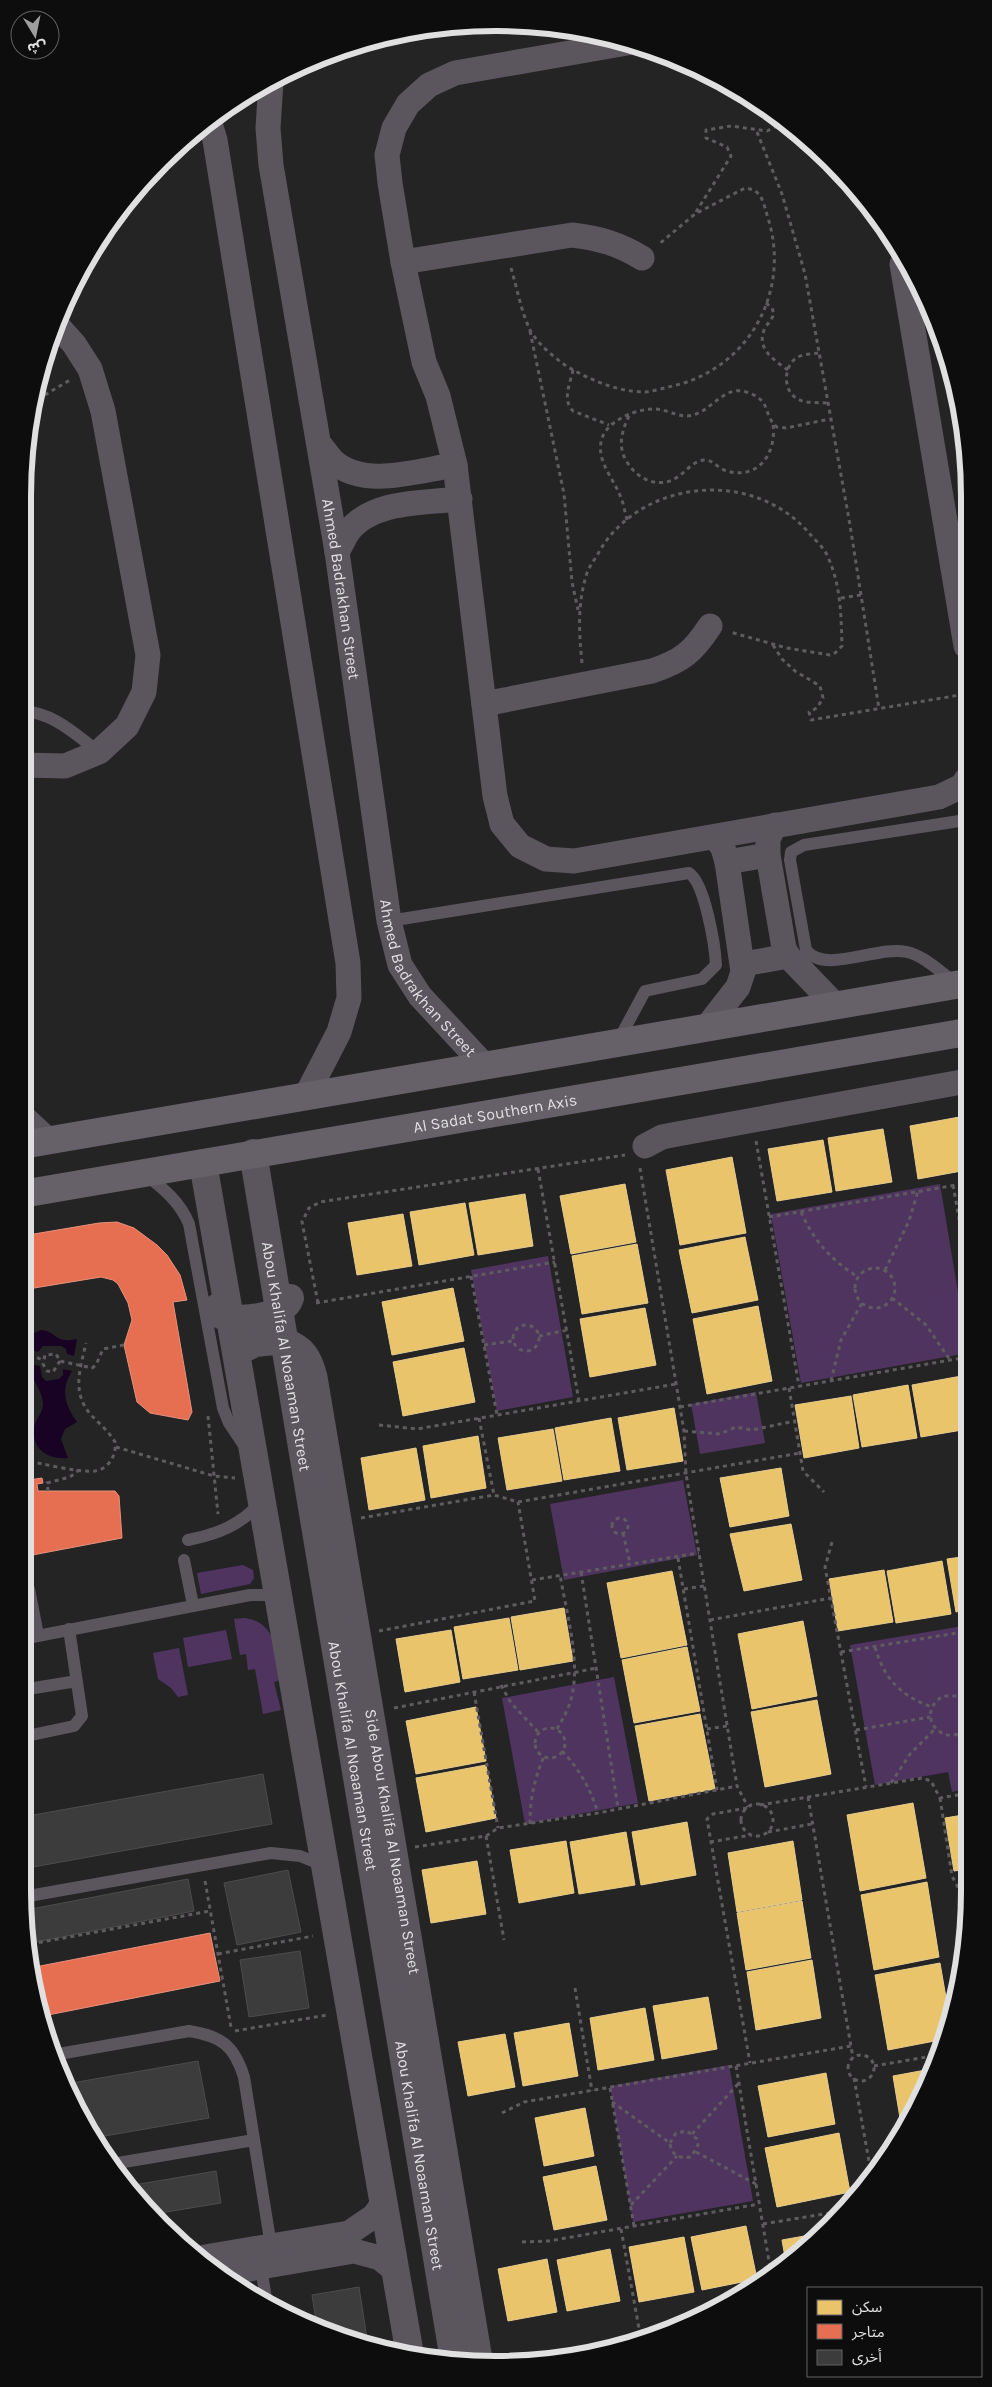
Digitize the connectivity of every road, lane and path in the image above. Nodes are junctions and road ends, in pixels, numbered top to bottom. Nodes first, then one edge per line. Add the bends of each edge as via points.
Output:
1 (611, 46) edge
2 (270, 90) edge
3 (777, 126) edge
4 (211, 129) edge
5 (757, 132) junction
6 (695, 214) junction
7 (504, 246) junction
8 (642, 258) joint
9 (403, 262) junction
10 (904, 274) edge
11 (766, 303) junction
12 (530, 330) junction
13 (62, 331) edge
14 (818, 352) junction
15 (90, 369) junction
16 (573, 370) junction
17 (788, 370) junction
18 (42, 397) edge
19 (827, 402) junction
20 (630, 415) junction
21 (830, 419) junction
22 (773, 424) junction
23 (609, 425) junction
24 (319, 444) junction
25 (455, 465) junction
26 (460, 499) junction
27 (627, 520) junction
28 (337, 552) junction
29 (860, 595) junction
30 (841, 598) junction
31 (578, 613) junction
32 (961, 616) edge
33 (710, 626) joint
34 (772, 645) junction
35 (583, 684) junction
36 (961, 695) edge
37 (484, 704) junction
38 (879, 709) junction
39 (31, 713) edge
40 (100, 752) junction
41 (31, 765) edge
42 (961, 786) edge
43 (961, 821) edge
44 (775, 825) junction
45 (715, 837) junction
46 (768, 855) junction
47 (727, 862) junction
48 (389, 921) junction
49 (788, 956) junction
50 (744, 964) junction
51 (961, 983) edge
52 (961, 984) edge
53 (836, 1006) junction
54 (706, 1028) junction
55 (961, 1033) edge
56 (616, 1044) junction
57 (485, 1066) junction
58 (961, 1082) edge
59 (306, 1096) junction
60 (752, 1121) junction
61 (31, 1124) edge
62 (49, 1141) junction
63 (31, 1144) edge
64 (260, 1152) junction
65 (638, 1155) junction
66 (198, 1164) junction
67 (538, 1169) junction
68 (144, 1173) junction
69 (961, 1184) edge
70 (953, 1185) junction
71 (918, 1191) junction
72 (31, 1192) edge
73 (801, 1212) junction
74 (769, 1217) junction
75 (961, 1229) edge
76 (555, 1262) junction
77 (885, 1270) junction
78 (472, 1276) junction
79 (858, 1277) junction
80 (892, 1298) junction
81 (318, 1303) junction
82 (862, 1303) junction
83 (279, 1310) junction
84 (231, 1318) junction
85 (567, 1330) junction
86 (539, 1336) junction
87 (284, 1340) junction
88 (513, 1341) junction
89 (86, 1343) dead end
90 (124, 1345) dead end
91 (484, 1345) junction
92 (237, 1352) junction
93 (31, 1355) edge
94 (961, 1358) edge
95 (43, 1360) junction
96 (950, 1360) junction
97 (60, 1361) junction
98 (80, 1367) junction
99 (831, 1381) junction
100 (676, 1384) junction
101 (799, 1386) junction
102 (789, 1388) junction
103 (579, 1401) junction
104 (680, 1407) junction
105 (208, 1408) dead end
106 (497, 1415) junction
107 (479, 1418) junction
108 (795, 1421) junction
109 (380, 1425) dead end
110 (684, 1431) junction
111 (116, 1447) junction
112 (800, 1453) junction
113 (31, 1461) edge
114 (79, 1469) junction
115 (686, 1474) junction
116 (214, 1476) junction
117 (259, 1481) junction
118 (48, 1491) dead end
119 (824, 1492) dead end
120 (494, 1495) junction
121 (518, 1502) junction
122 (339, 1522) junction
123 (220, 1532) junction
124 (624, 1533) junction
125 (188, 1540) dead end
126 (832, 1542) dead end
127 (699, 1553) junction
128 (678, 1558) junction
129 (184, 1560) dead end
130 (630, 1563) junction
131 (582, 1572) junction
132 (560, 1576) junction
133 (532, 1580) junction
134 (704, 1586) junction
135 (684, 1589) junction
136 (278, 1595) junction
137 (831, 1598) junction
138 (31, 1599) edge
139 (193, 1605) junction
140 (710, 1620) junction
141 (69, 1629) junction
142 (961, 1632) edge
143 (358, 1635) junction
144 (38, 1636) junction
145 (31, 1637) edge
146 (875, 1647) junction
147 (841, 1652) junction
148 (597, 1668) junction
149 (575, 1672) junction
150 (77, 1681) junction
151 (501, 1685) junction
152 (31, 1689) edge
153 (474, 1692) junction
154 (959, 1696) edge
155 (932, 1707) junction
156 (371, 1712) junction
157 (930, 1717) junction
158 (727, 1726) junction
159 (557, 1729) junction
160 (707, 1729) junction
161 (935, 1729) junction
162 (856, 1730) junction
163 (539, 1732) junction
164 (961, 1732) edge
165 (31, 1735) edge
166 (562, 1751) junction
167 (544, 1756) junction
168 (891, 1783) junction
169 (737, 1786) junction
170 (866, 1787) junction
171 (718, 1790) junction
172 (961, 1794) edge
173 (808, 1797) junction
174 (940, 1798) junction
175 (760, 1805) junction
176 (748, 1807) junction
177 (618, 1808) junction
178 (598, 1813) junction
179 (530, 1824) junction
180 (812, 1824) junction
181 (498, 1828) junction
182 (767, 1832) junction
183 (751, 1834) junction
184 (486, 1836) junction
185 (710, 1842) junction
186 (395, 1851) junction
187 (202, 1866) junction
188 (326, 1866) junction
189 (961, 1893) edge
190 (31, 1895) edge
191 (210, 1912) junction
192 (337, 1932) junction
193 (504, 1940) dead end
194 (34, 1943) edge
195 (218, 1954) junction
196 (575, 1988) dead end
197 (353, 2022) junction
198 (398, 2027) junction
199 (850, 2046) junction
200 (61, 2054) edge
201 (930, 2056) edge
202 (853, 2058) junction
203 (750, 2063) junction
204 (736, 2066) junction
205 (874, 2066) junction
206 (854, 2078) junction
207 (739, 2083) junction
208 (610, 2088) junction
209 (592, 2091) junction
210 (612, 2102) junction
211 (502, 2113) dead end
212 (692, 2134) junction
213 (254, 2140) junction
214 (670, 2143) junction
215 (696, 2152) junction
216 (677, 2156) junction
217 (119, 2163) edge
218 (870, 2167) edge
219 (756, 2184) junction
220 (383, 2203) junction
221 (759, 2204) junction
222 (630, 2205) junction
223 (831, 2213) edge
224 (763, 2224) junction
225 (634, 2226) junction
226 (620, 2229) junction
227 (522, 2242) dead end
228 (210, 2257) edge
229 (266, 2257) junction
230 (770, 2266) edge
231 (396, 2271) junction
232 (231, 2272) edge
233 (267, 2295) edge
234 (640, 2333) edge
235 (409, 2348) edge
236 (453, 2354) edge
237 (479, 2355) edge

1 - 9 street via 455,73 429,85 408,104 394,128 387,155
2 - 24 street, Ahmed Badrakhan Street via 268,128 271,165
3 - 5 path
4 - 59 street via 348,963 349,998 339,1032
5 - 6 path via 731,126 706,130 706,138 727,147 731,156
5 - 14 path via 782,194 805,274
6 - 8 path
6 - 11 path via 745,188 760,194 774,237 774,283
7 - 8 street via 572,235 621,245
7 - 9 street
7 - 12 path
9 - 25 street via 424,362 438,396
10 - 32 street
11 - 16 path via 758,325 729,360 690,383 646,392 601,385
11 - 17 path via 774,314 765,327 763,347
12 - 16 path via 561,364
12 - 31 path via 564,494
13 - 15 street
14 - 17 path via 798,357
14 - 19 path
15 - 18 path
15 - 40 street via 103,411 148,655 144,692 127,726
16 - 23 path via 567,401 569,406
17 - 19 path via 788,388 796,398
19 - 21 path
20 - 22 path via 654,409 689,416 698,414 729,393 744,391 758,396 767,407
20 - 22 path via 622,429 621,445 625,460 648,482 677,478 696,462 706,460 722,470 750,471 762,464 771,452 775,438
20 - 23 path
21 - 22 path via 782,428
21 - 29 path
23 - 27 path via 600,451
24 - 25 street via 335,462 356,473 380,476
24 - 28 street, Ahmed Badrakhan Street
25 - 26 street
26 - 28 street via 385,508 366,516 348,531
26 - 37 street
27 - 30 path via 641,509 679,492 722,489 762,499 798,520 826,552
27 - 31 path via 609,536 587,572
28 - 48 street, Ahmed Badrakhan Street
29 - 30 path
29 - 38 path
30 - 34 path via 842,646 835,654
31 - 35 path
33 - 34 path
33 - 35 street via 696,647 676,663 652,671
34 - 38 path via 795,671 820,686 823,698 817,708 809,712 811,720
35 - 37 street
36 - 38 path
37 - 45 street via 497,805 502,824 520,846 546,859 574,861
39 - 40 lane via 60,722
40 - 41 street via 65,766
42 - 44 street via 939,797
43 - 51 lane via 804,845 791,852 790,860 806,950 812,958 825,962 891,951 909,952
44 - 45 street
44 - 46 street via 768,840
45 - 47 street
46 - 47 street
46 - 49 street
47 - 50 street
48 - 56 lane via 689,872 702,891 716,965 702,979 645,991
48 - 57 street, Ahmed Badrakhan Street via 400,965 420,996
49 - 50 street
49 - 53 street
50 - 54 street via 738,987
52 - 53 main road
53 - 54 main road
54 - 56 main road
55 - 64 main road, Al Sadat Southern Axis
56 - 57 main road
57 - 59 main road
58 - 60 street
59 - 62 main road
60 - 65 street via 662,1137
60 - 74 path
61 - 62 street
62 - 63 main road
64 - 66 main road, Al Sadat Southern Axis
64 - 83 street, Abou Khalifa Al Noaaman Street
65 - 67 path
65 - 100 path
66 - 68 main road, Al Sadat Southern Axis
66 - 84 street via 218,1307 221,1315
67 - 76 path
67 - 81 path via 320,1202 309,1208 302,1222
68 - 72 main road, Al Sadat Southern Axis
68 - 117 lane via 173,1198 189,1224 223,1408
69 - 70 path
70 - 71 path
70 - 75 path
71 - 73 path
71 - 77 path via 909,1220
73 - 74 path
73 - 79 path via 823,1250
74 - 101 path
76 - 78 path
76 - 85 path
77 - 79 path via 865,1270
77 - 80 path via 894,1283
78 - 81 path
78 - 91 path
79 - 82 path via 856,1295
80 - 82 path via 878,1307
80 - 96 path via 926,1325
81 - 83 path
82 - 99 path via 841,1340
83 - 84 street via 256,1318
83 - 87 street, Abou Khalifa Al Noaaman Street
84 - 92 street
85 - 86 path
85 - 103 path
86 - 88 path via 534,1348 528,1351 516,1347
86 - 88 path via 530,1326 524,1325 513,1334
87 - 92 street via 255,1343
87 - 122 street, Side Abou Khalifa Al Noaaman Street via 298,1345 310,1360
87 - 198 street, Abou Khalifa Al Noaaman Street
88 - 91 path
89 - 98 path
90 - 98 path via 103,1349 94,1368
91 - 106 path
92 - 117 street
93 - 95 path
94 - 96 path
95 - 97 path via 53,1353
95 - 97 path via 45,1369 50,1372
96 - 99 path
97 - 98 path
98 - 111 path via 78,1389 81,1402 112,1437
99 - 101 path
100 - 103 path
100 - 104 path
101 - 102 path
102 - 104 path
102 - 108 path
103 - 106 path
104 - 110 path
105 - 116 path
106 - 107 path
107 - 109 path via 417,1429
107 - 120 path
108 - 110 path via 752,1430 736,1427 720,1434
108 - 112 path
110 - 115 path
111 - 114 path via 111,1460 101,1469
111 - 116 path
112 - 115 path
112 - 119 path via 804,1471
113 - 114 path
114 - 118 path via 70,1477 47,1483
115 - 121 path
115 - 127 path
116 - 117 path
116 - 123 path
117 - 123 lane via 242,1520
117 - 136 street
120 - 121 path
120 - 122 path
121 - 133 path
122 - 143 street, Side Abou Khalifa Al Noaaman Street
123 - 125 lane
124 - 124 path via 619,1534 613,1529 614,1520 626,1519 627,1531
124 - 130 path
126 - 137 path via 825,1567
127 - 128 path
127 - 134 path
128 - 130 path
128 - 135 path
129 - 139 lane
130 - 131 path
131 - 132 path
131 - 148 path
132 - 133 path
132 - 149 path
133 - 143 path via 535,1601
134 - 135 path
134 - 140 path
135 - 160 path
136 - 139 lane via 260,1594
136 - 188 street
137 - 140 path
137 - 147 path
138 - 144 lane
139 - 141 lane
140 - 158 path
141 - 144 lane
141 - 150 lane
142 - 146 path
143 - 156 street, Side Abou Khalifa Al Noaaman Street
144 - 145 lane
146 - 147 path
146 - 155 path via 880,1664 900,1692
147 - 162 path
148 - 149 path
148 - 177 path
149 - 151 path
149 - 159 path via 567,1712
150 - 152 lane
150 - 165 lane via 82,1710 79,1722 67,1729
151 - 153 path
151 - 163 path via 511,1703
153 - 156 path
153 - 181 path
154 - 155 path via 943,1696
155 - 157 path
156 - 186 street, Side Abou Khalifa Al Noaaman Street
157 - 161 path
157 - 162 path
158 - 160 path
158 - 169 path
159 - 163 path
159 - 166 path via 564,1739
160 - 171 path
161 - 164 path via 949,1736
161 - 168 path via 910,1754
162 - 170 path
163 - 167 path via 535,1746
166 - 167 path via 551,1758
166 - 178 path via 578,1768
167 - 179 path via 530,1801
168 - 170 path
168 - 174 path via 922,1778 931,1781
169 - 171 path
169 - 176 path
170 - 173 path
171 - 177 path
172 - 174 path
173 - 175 path
173 - 180 path
174 - 189 path via 952,1876
175 - 176 path
175 - 182 path via 769,1810 773,1819
176 - 183 path via 742,1815 742,1825
176 - 185 path via 709,1816
177 - 178 path
178 - 179 path
179 - 181 path
180 - 182 path
180 - 199 path
181 - 184 path
182 - 183 path via 760,1836
183 - 185 path
184 - 186 path
184 - 193 path
185 - 203 path
186 - 237 street, Side Abou Khalifa Al Noaaman Street
187 - 188 lane via 271,1853 300,1856
187 - 190 lane
187 - 191 path
188 - 192 street
191 - 194 path
191 - 195 path
192 - 195 path
192 - 197 street
195 - 197 path via 232,2031
196 - 209 path
197 - 198 street
197 - 220 street
198 - 236 street, Abou Khalifa Al Noaaman Street
199 - 202 path
199 - 203 path
200 - 213 lane via 189,2031 210,2034 228,2046 239,2060
201 - 205 path
202 - 205 path via 866,2056
202 - 206 path via 849,2071
203 - 204 path
204 - 207 path
204 - 208 path
205 - 206 path via 868,2078
206 - 218 path
207 - 212 path
207 - 219 path
208 - 209 path
208 - 210 path
209 - 211 path via 524,2102
210 - 214 path
210 - 222 path
212 - 214 path via 682,2131 672,2137
212 - 215 path via 697,2139
213 - 217 lane
213 - 229 lane
214 - 216 path
215 - 216 path via 691,2157
215 - 219 path
216 - 222 path
219 - 221 path
220 - 229 street via 374,2216 349,2233
220 - 231 street
221 - 224 path
221 - 225 path
222 - 225 path
223 - 224 path
224 - 230 path
225 - 226 path
226 - 227 path
226 - 234 path
228 - 229 street
229 - 231 street via 354,2251 380,2258
229 - 232 street
229 - 233 lane
231 - 235 street

